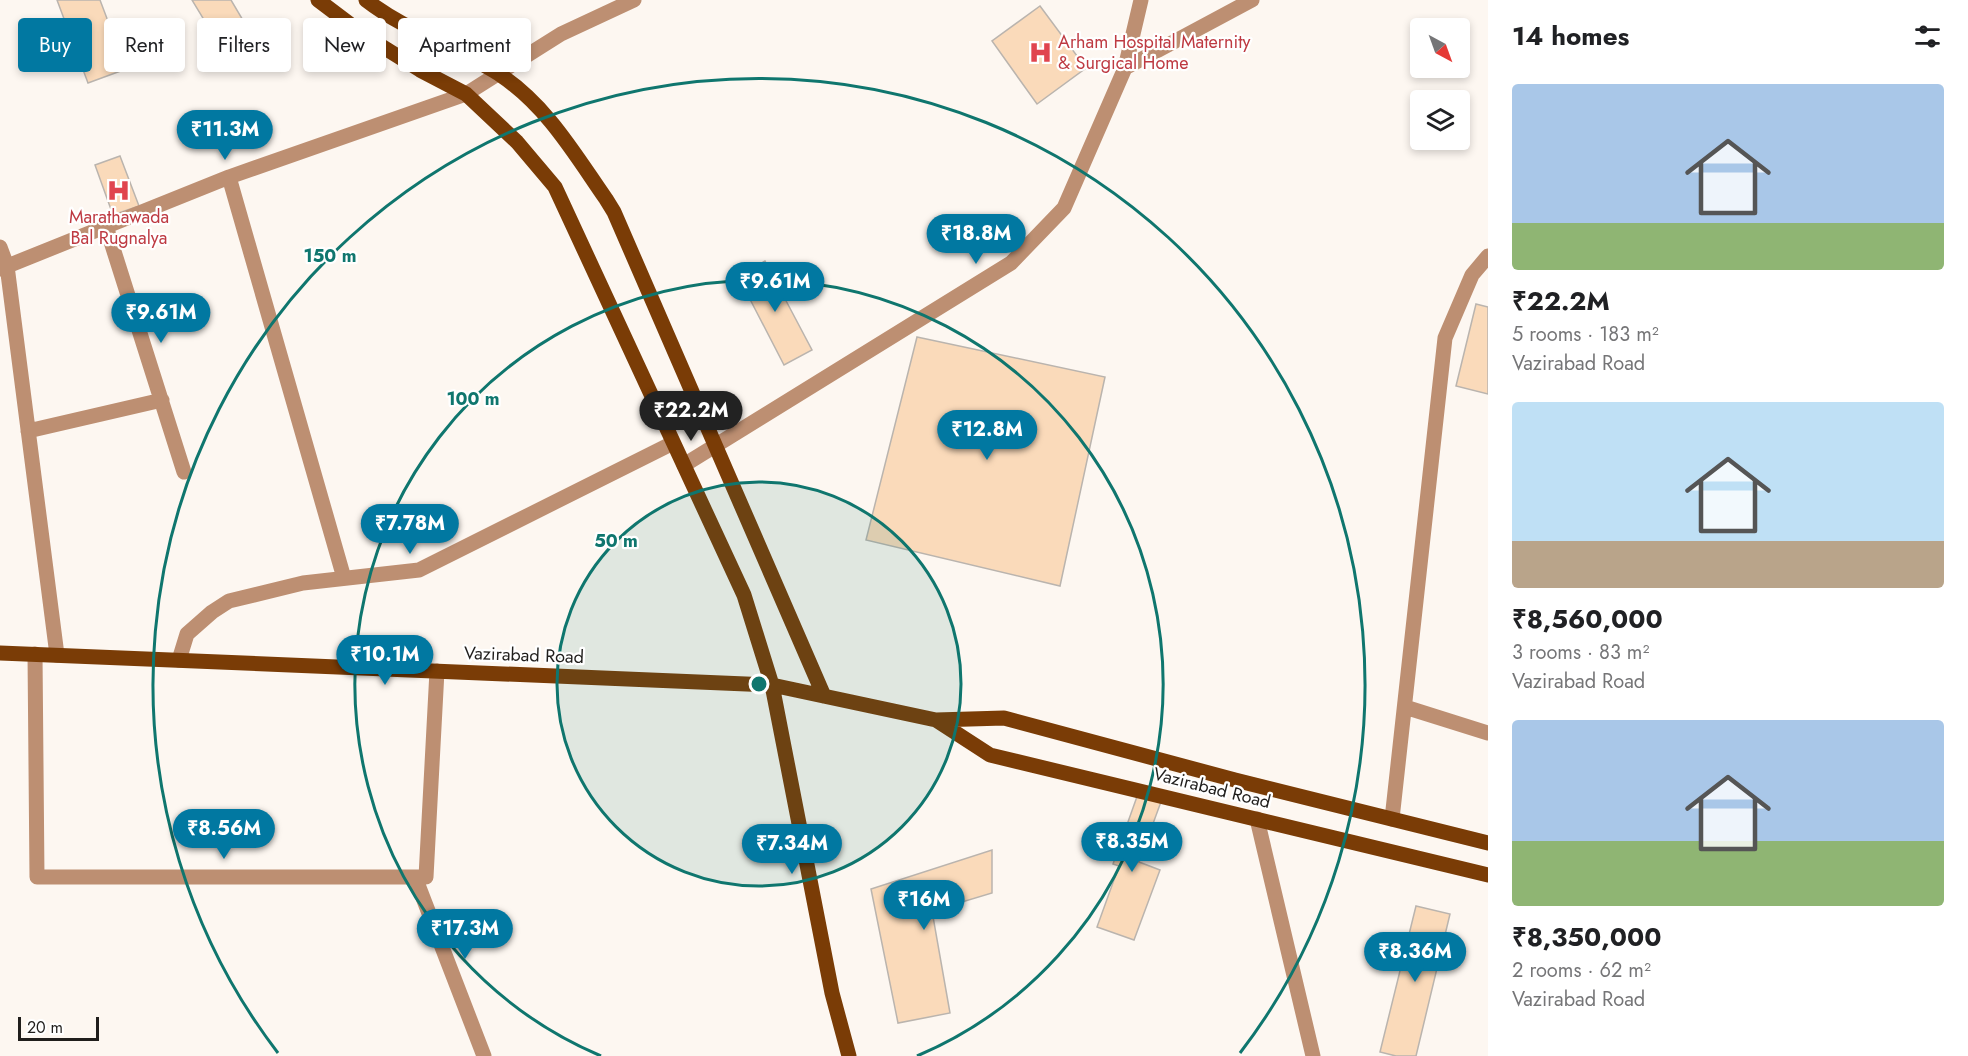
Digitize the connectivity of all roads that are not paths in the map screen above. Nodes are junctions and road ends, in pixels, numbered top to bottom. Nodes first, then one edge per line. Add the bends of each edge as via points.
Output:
1 (318, 0) edge
2 (366, 0) edge
3 (634, 0) edge
4 (1141, 0) edge
5 (1252, 0) edge
6 (1125, 68) junction
7 (498, 74) junction
8 (466, 94) junction
9 (229, 177) junction
10 (106, 226) junction
11 (0, 247) edge
12 (1488, 256) edge
13 (3, 267) edge
14 (162, 400) junction
15 (28, 431) junction
16 (674, 443) junction
17 (715, 447) junction
18 (684, 465) junction
19 (184, 472) dead end
20 (344, 578) junction
21 (0, 653) edge
22 (35, 654) junction
23 (57, 655) junction
24 (179, 660) junction
25 (437, 671) junction
26 (772, 685) junction
27 (824, 696) junction
28 (1404, 707) junction
29 (936, 720) junction
30 (1488, 733) edge
31 (1257, 819) junction
32 (1392, 819) junction
33 (1488, 843) edge
34 (1488, 875) edge
35 (415, 877) junction
36 (484, 1056) edge
37 (849, 1056) edge
38 (1313, 1056) edge

1 - 8 main road via 367,37
2 - 7 main road via 399,22
3 - 7 street via 561,34
4 - 6 street
5 - 6 street
6 - 17 street via 1064,208 1011,263
7 - 8 street
7 - 17 main road via 531,98 552,120 614,212
8 - 9 street
8 - 16 main road via 517,142 555,187
9 - 10 street
9 - 20 street
10 - 13 street
10 - 14 street
11 - 13 street
12 - 28 street via 1472,275 1445,338
13 - 15 street
14 - 15 street
14 - 19 street
15 - 23 street
16 - 18 main road
16 - 20 street via 419,570
17 - 18 street
17 - 27 main road
18 - 26 main road via 744,595
20 - 24 street via 303,583 229,601 187,634
21 - 22 main road, Vazirabad Road
22 - 23 main road, Vazirabad Road
22 - 35 street via 37,877
23 - 24 main road, Vazirabad Road
24 - 25 main road, Vazirabad Road
25 - 26 main road, Vazirabad Road
25 - 35 street via 426,877
26 - 27 main road, Vazirabad Road
26 - 37 main road via 832,993
27 - 29 main road, Vazirabad Road
28 - 30 street
28 - 32 street
29 - 31 main road, Vazirabad Road via 990,754
29 - 32 main road, Vazirabad Road via 1004,718
31 - 34 main road, Vazirabad Road
31 - 38 street
32 - 33 main road, Vazirabad Road
35 - 36 street

